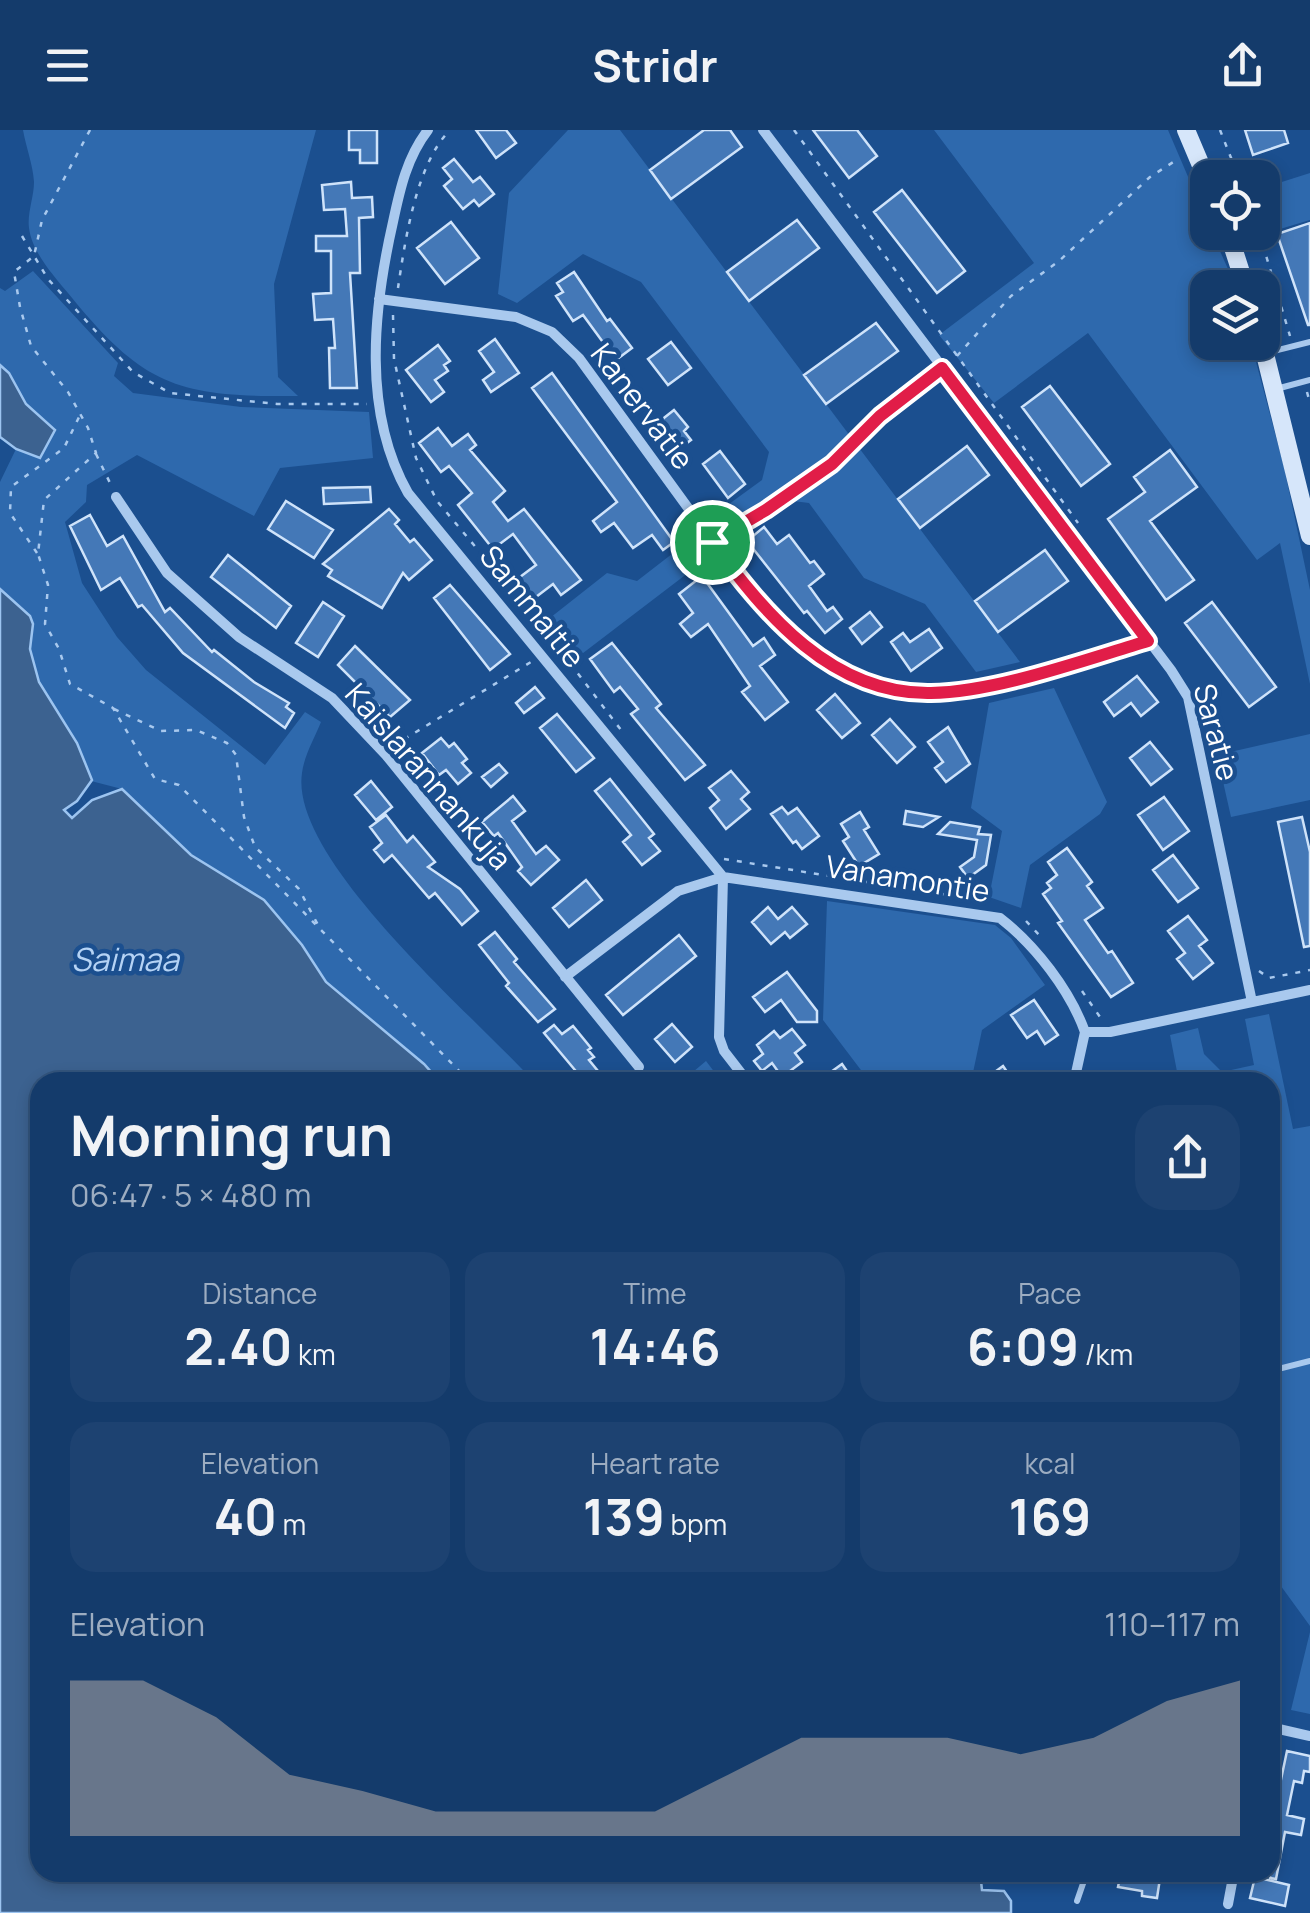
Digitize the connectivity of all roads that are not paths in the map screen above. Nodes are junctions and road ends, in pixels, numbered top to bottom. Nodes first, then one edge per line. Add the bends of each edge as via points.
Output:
1 (428, 130) edge
2 (763, 130) edge
3 (1186, 130) edge
4 (1199, 160) edge
5 (379, 299) junction
6 (1310, 342) edge
7 (1280, 347) edge
8 (1266, 360) edge
9 (1307, 381) edge
10 (1274, 390) junction
11 (116, 497) road end
12 (1310, 536) edge
13 (1148, 641) junction
14 (723, 877) junction
15 (565, 977) junction
16 (1310, 990) edge
17 (1252, 1002) junction
18 (1085, 1032) junction
19 (639, 1067) dead end
20 (740, 1072) edge
21 (1076, 1072) edge
22 (1310, 1361) edge
23 (1280, 1368) edge
24 (1280, 1729) edge
25 (1310, 1736) edge
26 (1084, 1882) edge
27 (1232, 1882) edge
28 (1077, 1901) dead end
29 (1228, 1904) dead end

1 - 5 street, Sammaltie via 414,147 401,187
2 - 13 street, Saratie
3 - 4 street
5 - 13 street, Kanervatie via 516,317 552,332 579,358 754,600 812,653 858,677 930,693 1031,675
5 - 14 street, Sammaltie via 378,404 394,468 408,492
6 - 7 lane
8 - 10 street
9 - 10 lane
10 - 12 street
11 - 15 street, Kaislarannankuja via 167,573 239,637 332,698 383,752
13 - 17 street, Saratie via 1188,698
14 - 15 street via 678,891
14 - 18 street, Vanamontie via 1000,918 1022,935 1078,1012
14 - 20 street via 719,1037
15 - 19 street, Kaislarannankuja
16 - 17 street
17 - 18 street
18 - 21 street
22 - 23 lane
24 - 25 street
26 - 28 lane
27 - 29 street

